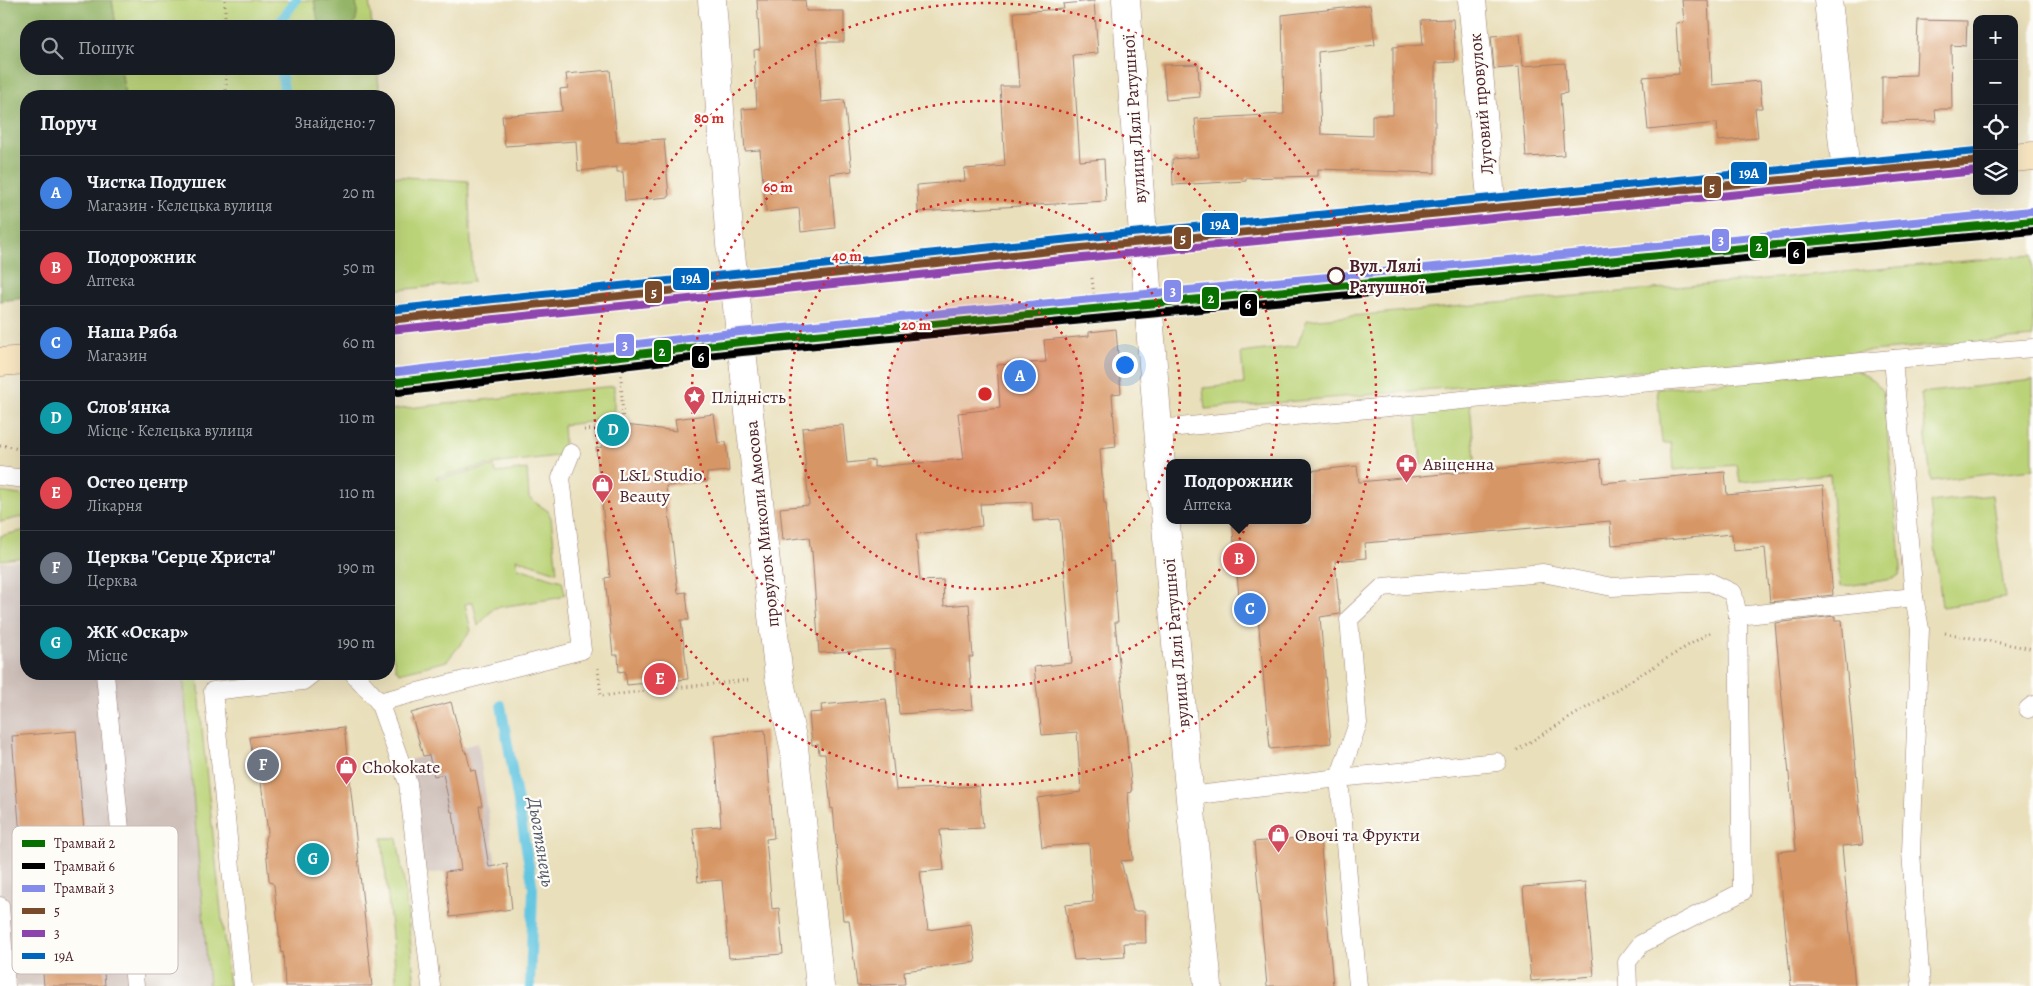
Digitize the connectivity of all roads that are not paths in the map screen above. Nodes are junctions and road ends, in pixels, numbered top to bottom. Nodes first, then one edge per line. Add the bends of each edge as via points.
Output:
1 (712, 0) edge
2 (1126, 0) edge
3 (1472, 0) edge
4 (1828, 0) edge
5 (2033, 156) edge
6 (2018, 158) edge
7 (1973, 161) edge
8 (1846, 173) junction
9 (1492, 208) junction
10 (1143, 242) junction
11 (734, 283) junction
12 (395, 319) edge
13 (2033, 348) edge
14 (1892, 359) junction
15 (20, 360) edge
16 (0, 362) edge
17 (1158, 429) junction
18 (571, 453) dead end
19 (0, 476) edge
20 (20, 478) edge
21 (1166, 524) edge
22 (1166, 524) edge
23 (1914, 597) junction
24 (1738, 616) junction
25 (106, 680) edge
26 (306, 680) edge
27 (359, 680) edge
28 (379, 702) junction
29 (1497, 762) road end
30 (1339, 778) junction
31 (1189, 796) junction
32 (120, 826) edge
33 (0, 906) edge
34 (6, 986) edge
35 (243, 986) edge
36 (431, 986) edge
37 (820, 986) edge
38 (1208, 986) edge
39 (1358, 986) edge
40 (1628, 986) edge
41 (1921, 986) edge

1 - 11 street, провулок Миколи Амосова
2 - 10 street, вулиця Лялі Ратушної
3 - 9 street, Луговий провулок
4 - 8 street
5 - 6 main road
7 - 8 main road
8 - 9 main road
9 - 10 main road
10 - 11 main road
10 - 17 street, вулиця Лялі Ратушної
11 - 12 main road
11 - 37 street, провулок Миколи Амосова via 779,677 794,747
13 - 14 lane
14 - 17 lane
14 - 23 lane
15 - 16 main road
17 - 22 street, вулиця Лялі Ратушної
18 - 28 lane via 561,478 582,650
19 - 20 lane
21 - 31 street, вулиця Лялі Ратушної
23 - 24 lane
23 - 41 lane via 1920,629 1911,852
24 - 30 lane via 1733,593 1710,582 1612,588 1543,573 1383,587 1349,619 1358,723
24 - 40 lane via 1742,892 1641,944 1627,962
25 - 32 lane
26 - 35 lane via 214,691
27 - 28 lane
28 - 36 lane via 408,782
29 - 30 lane
30 - 31 lane
30 - 39 lane
31 - 38 street, вулиця Лялі Ратушної
33 - 34 lane

